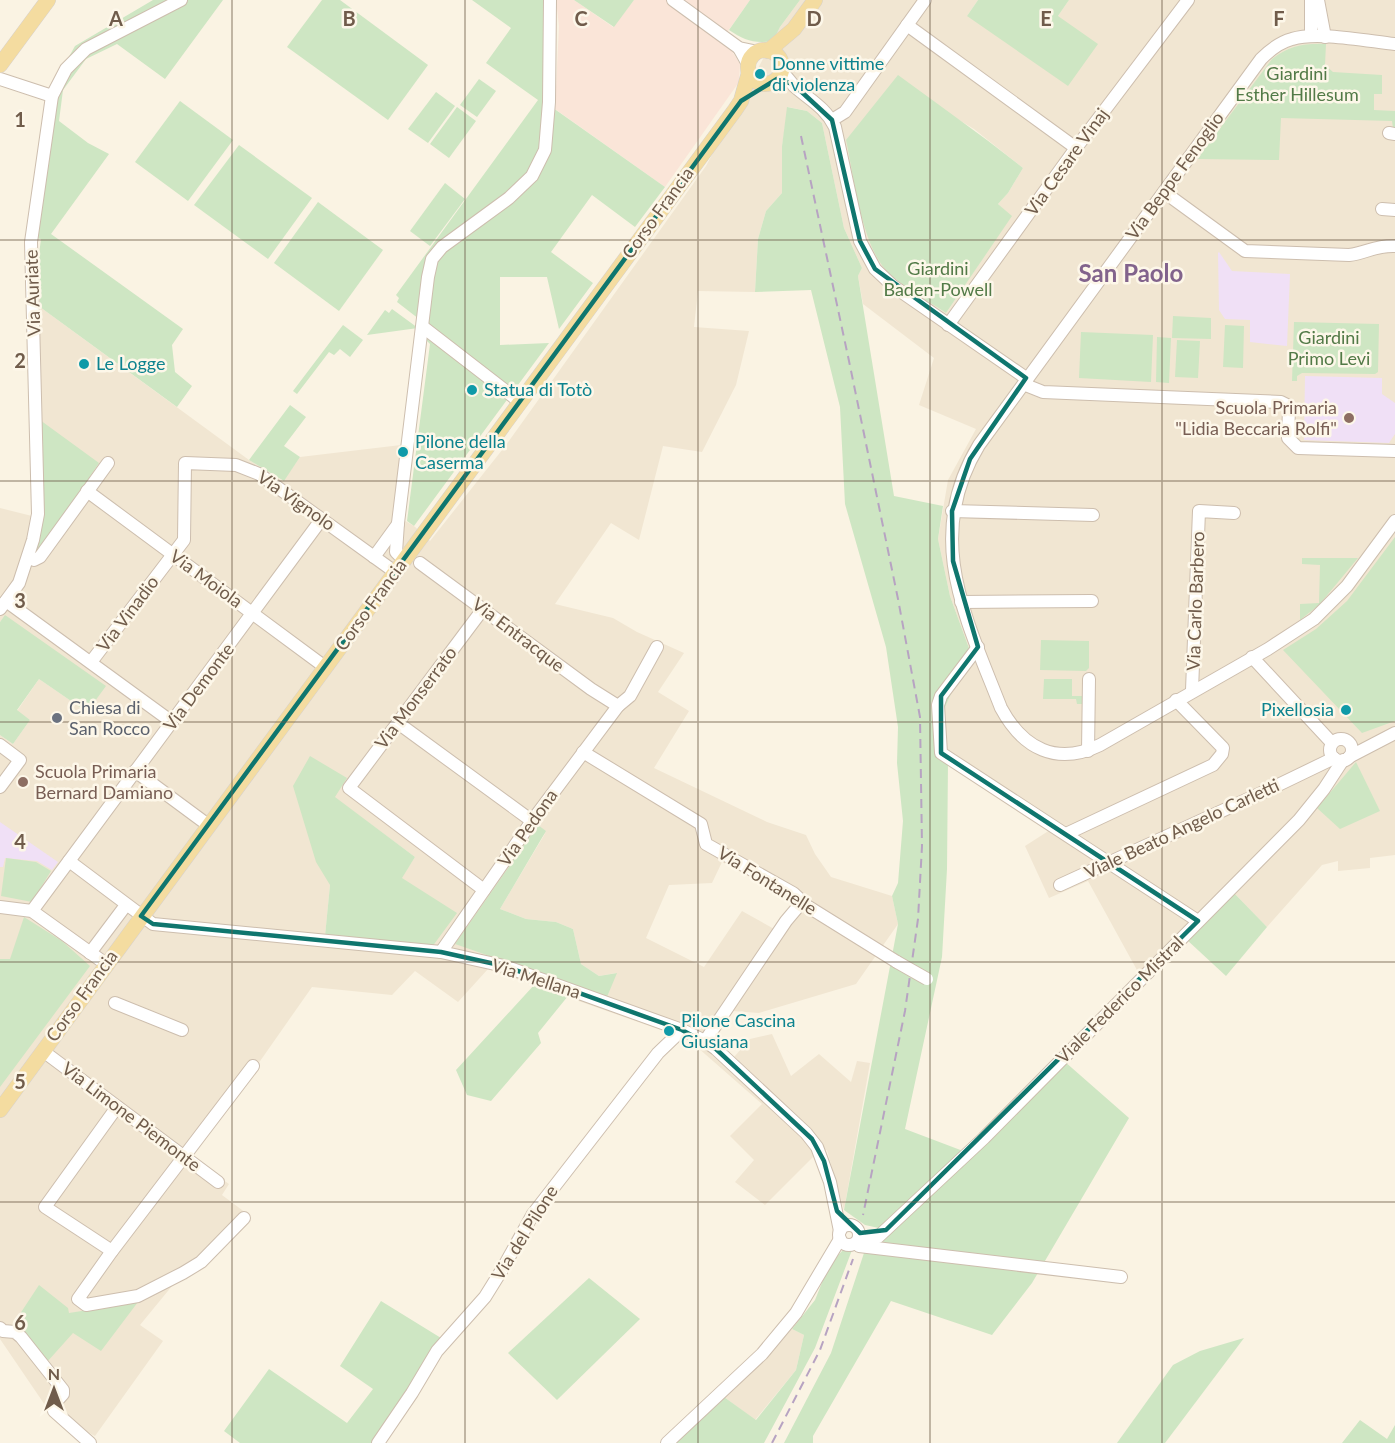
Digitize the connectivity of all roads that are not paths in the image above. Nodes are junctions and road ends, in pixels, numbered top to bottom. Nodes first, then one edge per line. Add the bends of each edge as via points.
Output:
1 (48, 0) edge
2 (181, 0) edge
3 (550, 0) edge
4 (673, 0) edge
5 (815, 0) edge
6 (925, 0) edge
7 (1188, 0) edge
8 (1311, 0) edge
9 (1318, 0) edge
10 (907, 26) junction
11 (1311, 36) junction
12 (1325, 37) junction
13 (1395, 44) edge
14 (0, 65) edge
15 (765, 66) junction
16 (0, 79) edge
17 (52, 96) junction
18 (832, 120) junction
19 (1076, 148) junction
20 (1164, 192) junction
21 (1395, 246) edge
22 (948, 325) junction
23 (423, 327) junction
24 (1026, 378) junction
25 (520, 402) junction
26 (1395, 451) edge
27 (108, 463) dead end
28 (185, 463) joint
29 (87, 491) junction
30 (952, 511) junction
31 (1234, 513) dead end
32 (1093, 514) dead end
33 (321, 520) junction
34 (1395, 521) edge
35 (398, 523) junction
36 (171, 555) junction
37 (28, 557) junction
38 (374, 557) junction
39 (420, 563) dead end
40 (399, 566) junction
41 (1092, 601) dead end
42 (961, 602) junction
43 (3, 605) edge
44 (483, 609) junction
45 (253, 613) junction
46 (657, 647) dead end
47 (978, 647) junction
48 (1252, 657) junction
49 (91, 662) junction
50 (325, 667) junction
51 (1089, 679) dead end
52 (1192, 690) junction
53 (1176, 700) junction
54 (618, 706) junction
55 (172, 722) junction
56 (398, 723) junction
57 (1395, 733) edge
58 (0, 745) edge
59 (1088, 751) junction
60 (583, 752) junction
61 (1344, 755) junction
62 (135, 771) junction
63 (1303, 773) junction
64 (0, 788) edge
65 (1321, 792) junction
66 (532, 821) junction
67 (208, 825) junction
68 (1066, 834) junction
69 (69, 861) junction
70 (1109, 863) junction
71 (1060, 885) dead end
72 (484, 890) junction
73 (802, 902) junction
74 (126, 905) junction
75 (0, 907) edge
76 (32, 911) junction
77 (141, 916) junction
78 (1198, 921) junction
79 (441, 952) junction
80 (90, 953) junction
81 (106, 964) junction
82 (930, 980) dead end
83 (115, 1003) dead end
84 (182, 1030) dead end
85 (682, 1030) junction
86 (705, 1041) junction
87 (43, 1051) junction
88 (253, 1066) dead end
89 (117, 1107) junction
90 (0, 1110) edge
91 (183, 1157) junction
92 (218, 1182) dead end
93 (244, 1218) dead end
94 (849, 1237) junction
95 (112, 1251) junction
96 (1121, 1277) dead end
97 (0, 1328) edge
98 (90, 1443) edge
99 (378, 1443) edge
100 (667, 1443) edge

1 - 14 main road
2 - 17 street, Via Auriate via 86,49 66,69
3 - 23 street via 545,150 532,176 432,259
4 - 15 street
5 - 15 main road, Corso Francia
6 - 10 street
7 - 19 street, Via Cesare Vinaj
8 - 11 street
9 - 12 street
10 - 18 street via 845,112
10 - 19 street
11 - 12 street, Via Beppe Fenoglio
11 - 20 street, Via Beppe Fenoglio via 1289,40 1261,59
12 - 13 street, Via Beppe Fenoglio
15 - 18 street via 820,105
15 - 25 main road, Corso Francia
16 - 17 street
17 - 37 street, Via Auriate via 31,242 39,507
18 - 22 street via 860,241 874,269
19 - 22 street, Via Cesare Vinaj
20 - 21 street via 1240,249 1251,253 1349,255 1377,246
20 - 24 street, Via Beppe Fenoglio
22 - 24 street
23 - 25 street
23 - 35 street
24 - 26 street via 1028,386 1043,392 1281,402 1289,409 1288,438 1298,448
24 - 30 street, Via Beppe Fenoglio via 970,459
25 - 40 main road, Corso Francia
27 - 29 street
28 - 33 street, Via Vignolo via 247,468
28 - 36 street, Via Vinadio via 184,540
29 - 36 street, Via Moiola
29 - 37 street via 38,559
30 - 32 street
30 - 42 street, Via Beppe Fenoglio via 953,561
31 - 52 street, Via Carlo Barbero via 1199,511
33 - 38 street, Via Vignolo
33 - 45 street, Via Demonte
34 - 48 street via 1329,606
35 - 38 street
35 - 40 street
36 - 45 street, Via Moiola
36 - 49 street, Via Vinadio
37 - 43 street, Via Auriate via 17,586
38 - 40 street, Via Vignolo
39 - 44 street, Via Entracque
40 - 50 main road, Corso Francia
41 - 42 street
42 - 47 street, Via Beppe Fenoglio
43 - 49 street
44 - 54 street, Via Entracque
44 - 56 street, Via Monserrato
45 - 50 street, Via Moiola
45 - 55 street, Via Demonte
46 - 54 street, Via Pedona via 630,696
47 - 59 street, Via Beppe Fenoglio via 1000,708 1020,735 1051,753 1072,755
47 - 68 street via 941,696 941,753
48 - 52 street
48 - 61 street via 1332,743 1341,739
49 - 55 street
50 - 67 main road, Corso Francia
51 - 59 street
52 - 53 street
53 - 59 street
53 - 68 street via 1223,748 1213,765
54 - 60 street, Via Pedona
55 - 62 street, Via Demonte
56 - 66 street
56 - 72 street, Via Monserrato via 350,788
57 - 61 street, Viale Federico Mistral
58 - 64 street via 20,760
60 - 66 street, Via Pedona
60 - 73 street, Via Fontanelle via 701,824 706,844 793,893
61 - 63 street, Viale Beato Angelo Carletti
61 - 65 street, Viale Federico Mistral
62 - 67 street
62 - 69 street, Via Demonte
63 - 65 street via 1321,776
63 - 70 street, Viale Beato Angelo Carletti
65 - 78 street, Viale Federico Mistral via 1299,820
66 - 72 street, Via Pedona
67 - 77 main road, Corso Francia
68 - 70 street
69 - 74 street, Via Mellana
69 - 76 street, Via Demonte
70 - 71 street, Viale Beato Angelo Carletti
70 - 78 street
72 - 79 street, Via Pedona
73 - 82 street, Via Fontanelle, bridge
73 - 86 street
74 - 77 street, Via Mellana
74 - 80 street
75 - 76 street
76 - 80 street
77 - 79 street, Via Mellana via 153,924
77 - 81 main road, Corso Francia
78 - 94 street, Viale Federico Mistral via 984,1138 886,1230 878,1237
79 - 85 street, Via Mellana via 504,966
80 - 81 street
81 - 87 main road, Corso Francia
83 - 84 street
85 - 86 street, Via Mellana
85 - 99 street, Via del Pilone via 658,1053 533,1214 485,1297 436,1351
86 - 94 street, Via Mellana via 812,1139 824,1161 837,1211
87 - 89 street, Via Limone Piemonte
87 - 90 main road, Corso Francia
88 - 91 street
89 - 91 street, Via Limone Piemonte
89 - 95 street via 45,1207
91 - 92 street, Via Limone Piemonte
91 - 95 street
93 - 95 street via 201,1262 183,1273 138,1296 86,1305 78,1299
94 - 96 street
94 - 100 street via 828,1261 796,1314 762,1354
97 - 98 street via 15,1332 63,1390 53,1405 54,1411

